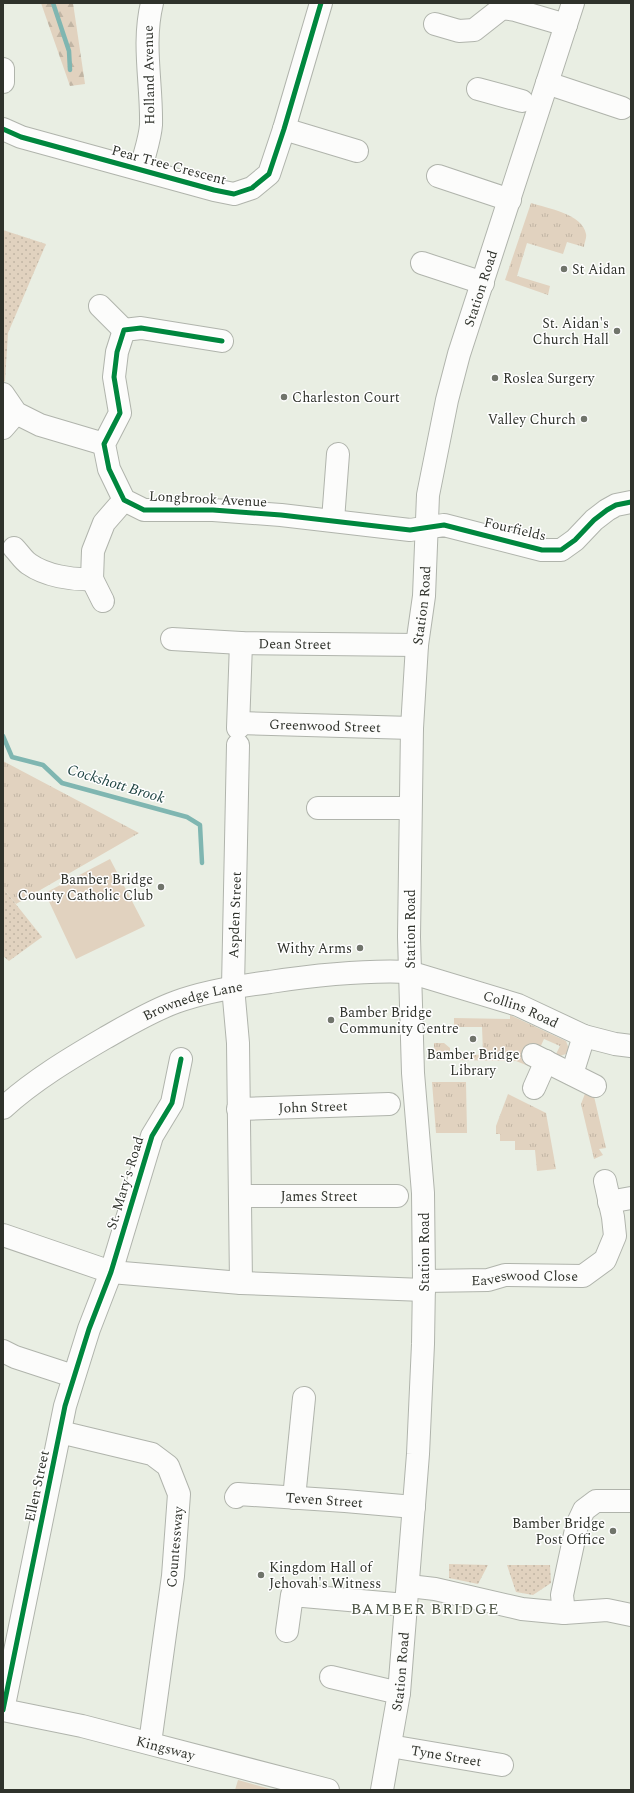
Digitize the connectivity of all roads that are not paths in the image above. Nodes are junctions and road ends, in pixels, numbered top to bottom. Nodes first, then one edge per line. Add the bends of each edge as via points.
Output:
1 (152, 3) edge
2 (321, 3) edge
3 (573, 3) edge
4 (435, 24) dead end
5 (566, 25) junction
6 (3, 69) edge
7 (3, 82) edge
8 (547, 83) junction
9 (478, 89) dead end
10 (522, 101) dead end
11 (622, 108) dead end
12 (3, 129) edge
13 (284, 129) junction
14 (357, 151) dead end
15 (141, 169) junction
16 (438, 176) dead end
17 (510, 200) junction
18 (422, 263) dead end
19 (483, 283) junction
20 (100, 306) dead end
21 (124, 330) junction
22 (222, 341) dead end
23 (3, 394) edge
24 (10, 420) edge
25 (104, 444) junction
26 (338, 454) dead end
27 (124, 500) junction
28 (631, 502) edge
29 (333, 520) junction
30 (426, 527) junction
31 (14, 548) dead end
32 (92, 579) junction
33 (103, 601) dead end
34 (172, 639) dead end
35 (241, 643) junction
36 (417, 645) junction
37 (412, 728) junction
38 (238, 732) junction
39 (318, 808) dead end
40 (410, 808) junction
41 (409, 972) junction
42 (233, 987) junction
43 (584, 1036) junction
44 (631, 1046) edge
45 (181, 1059) dead end
46 (572, 1074) junction
47 (595, 1086) dead end
48 (534, 1088) dead end
49 (389, 1104) dead end
50 (3, 1108) edge
51 (238, 1109) junction
52 (605, 1181) dead end
53 (240, 1196) junction
54 (397, 1196) dead end
55 (631, 1198) edge
56 (609, 1202) junction
57 (3, 1235) edge
58 (110, 1272) junction
59 (241, 1283) junction
60 (424, 1285) junction
61 (3, 1351) edge
62 (73, 1376) junction
63 (304, 1398) dead end
64 (60, 1432) junction
65 (236, 1497) dead end
66 (294, 1498) junction
67 (631, 1501) edge
68 (414, 1507) junction
69 (407, 1595) junction
70 (564, 1613) junction
71 (631, 1614) edge
72 (287, 1631) dead end
73 (330, 1677) dead end
74 (399, 1693) junction
75 (3, 1710) edge
76 (150, 1743) junction
77 (390, 1746) junction
78 (502, 1765) dead end
79 (328, 1790) edge
80 (382, 1790) edge

1 - 15 street, Holland Avenue via 147,22 151,127
2 - 13 street, Pear Tree Crescent
3 - 5 street, Station Road
4 - 5 street via 459,31 474,30 502,8
5 - 8 street, Station Road
6 - 7 street
8 - 11 street
8 - 17 street, Station Road
9 - 10 street
12 - 15 street, Pear Tree Crescent via 20,137
13 - 14 street
13 - 15 street, Pear Tree Crescent via 269,174 252,188 234,194
16 - 17 street
17 - 19 street, Station Road
18 - 19 street
19 - 30 street, Station Road via 459,354 447,400 428,495
20 - 21 street
21 - 22 street via 141,328
21 - 25 street via 117,352 114,377 120,414
23 - 24 street
24 - 25 street via 40,425
25 - 27 street via 109,469
26 - 29 street
27 - 29 street, Longbrook Avenue via 144,510 213,510
27 - 32 street via 104,523 93,551
28 - 30 street, Fourfields via 616,505 608,510 594,520 576,540 561,550 542,550 444,525
29 - 30 street, Longbrook Avenue via 410,530
30 - 36 street, Station Road via 424,596
31 - 32 street via 29,564 47,573 77,580
32 - 33 street
34 - 35 street, Dean Street
35 - 36 street, Dean Street
35 - 38 street, Aspden Street
36 - 37 street, Station Road
37 - 38 street, Greenwood Street
37 - 40 street, Station Road
38 - 42 street, Aspden Street
39 - 40 street
40 - 41 street, Station Road
41 - 42 street, Brownedge Lane via 366,971
41 - 43 street, Collins Road via 518,1005
41 - 60 street, Station Road via 413,1073 423,1193
42 - 50 street, Brownedge Lane via 174,1002 127,1025 46,1074
42 - 51 street, Aspden Street via 238,1044
43 - 44 street, Collins Road
43 - 46 street
45 - 58 street, St. Mary's Road via 172,1103 152,1136
46 - 47 street
46 - 48 street via 539,1058
49 - 51 street, John Street
51 - 53 street, Aspden Street
52 - 56 street, Eaveswood Close
53 - 54 street, James Street
53 - 59 street, Aspden Street
55 - 56 street
56 - 60 street, Eaveswood Close via 616,1236 605,1260 583,1276 505,1276 488,1280
57 - 58 street
58 - 59 street
58 - 62 street, Ellen Street
59 - 60 street
60 - 68 street, Station Road
61 - 62 street
62 - 64 street, Ellen Street
63 - 66 street
64 - 75 street, Ellen Street
64 - 76 street, Countessway via 152,1454 168,1466 179,1494 172,1576
65 - 66 street, Teven Street via 238,1494
66 - 68 street, Teven Street
67 - 70 street via 596,1501 584,1510 577,1525 562,1595
68 - 69 street, Station Road
69 - 70 street via 435,1588 522,1609
69 - 72 street via 292,1595
69 - 74 street, Station Road
70 - 71 street via 607,1610
73 - 74 street
74 - 77 street, Station Road
75 - 76 street, Kingsway
76 - 79 street, Kingsway
77 - 78 street, Tyne Street
77 - 80 street, Station Road

